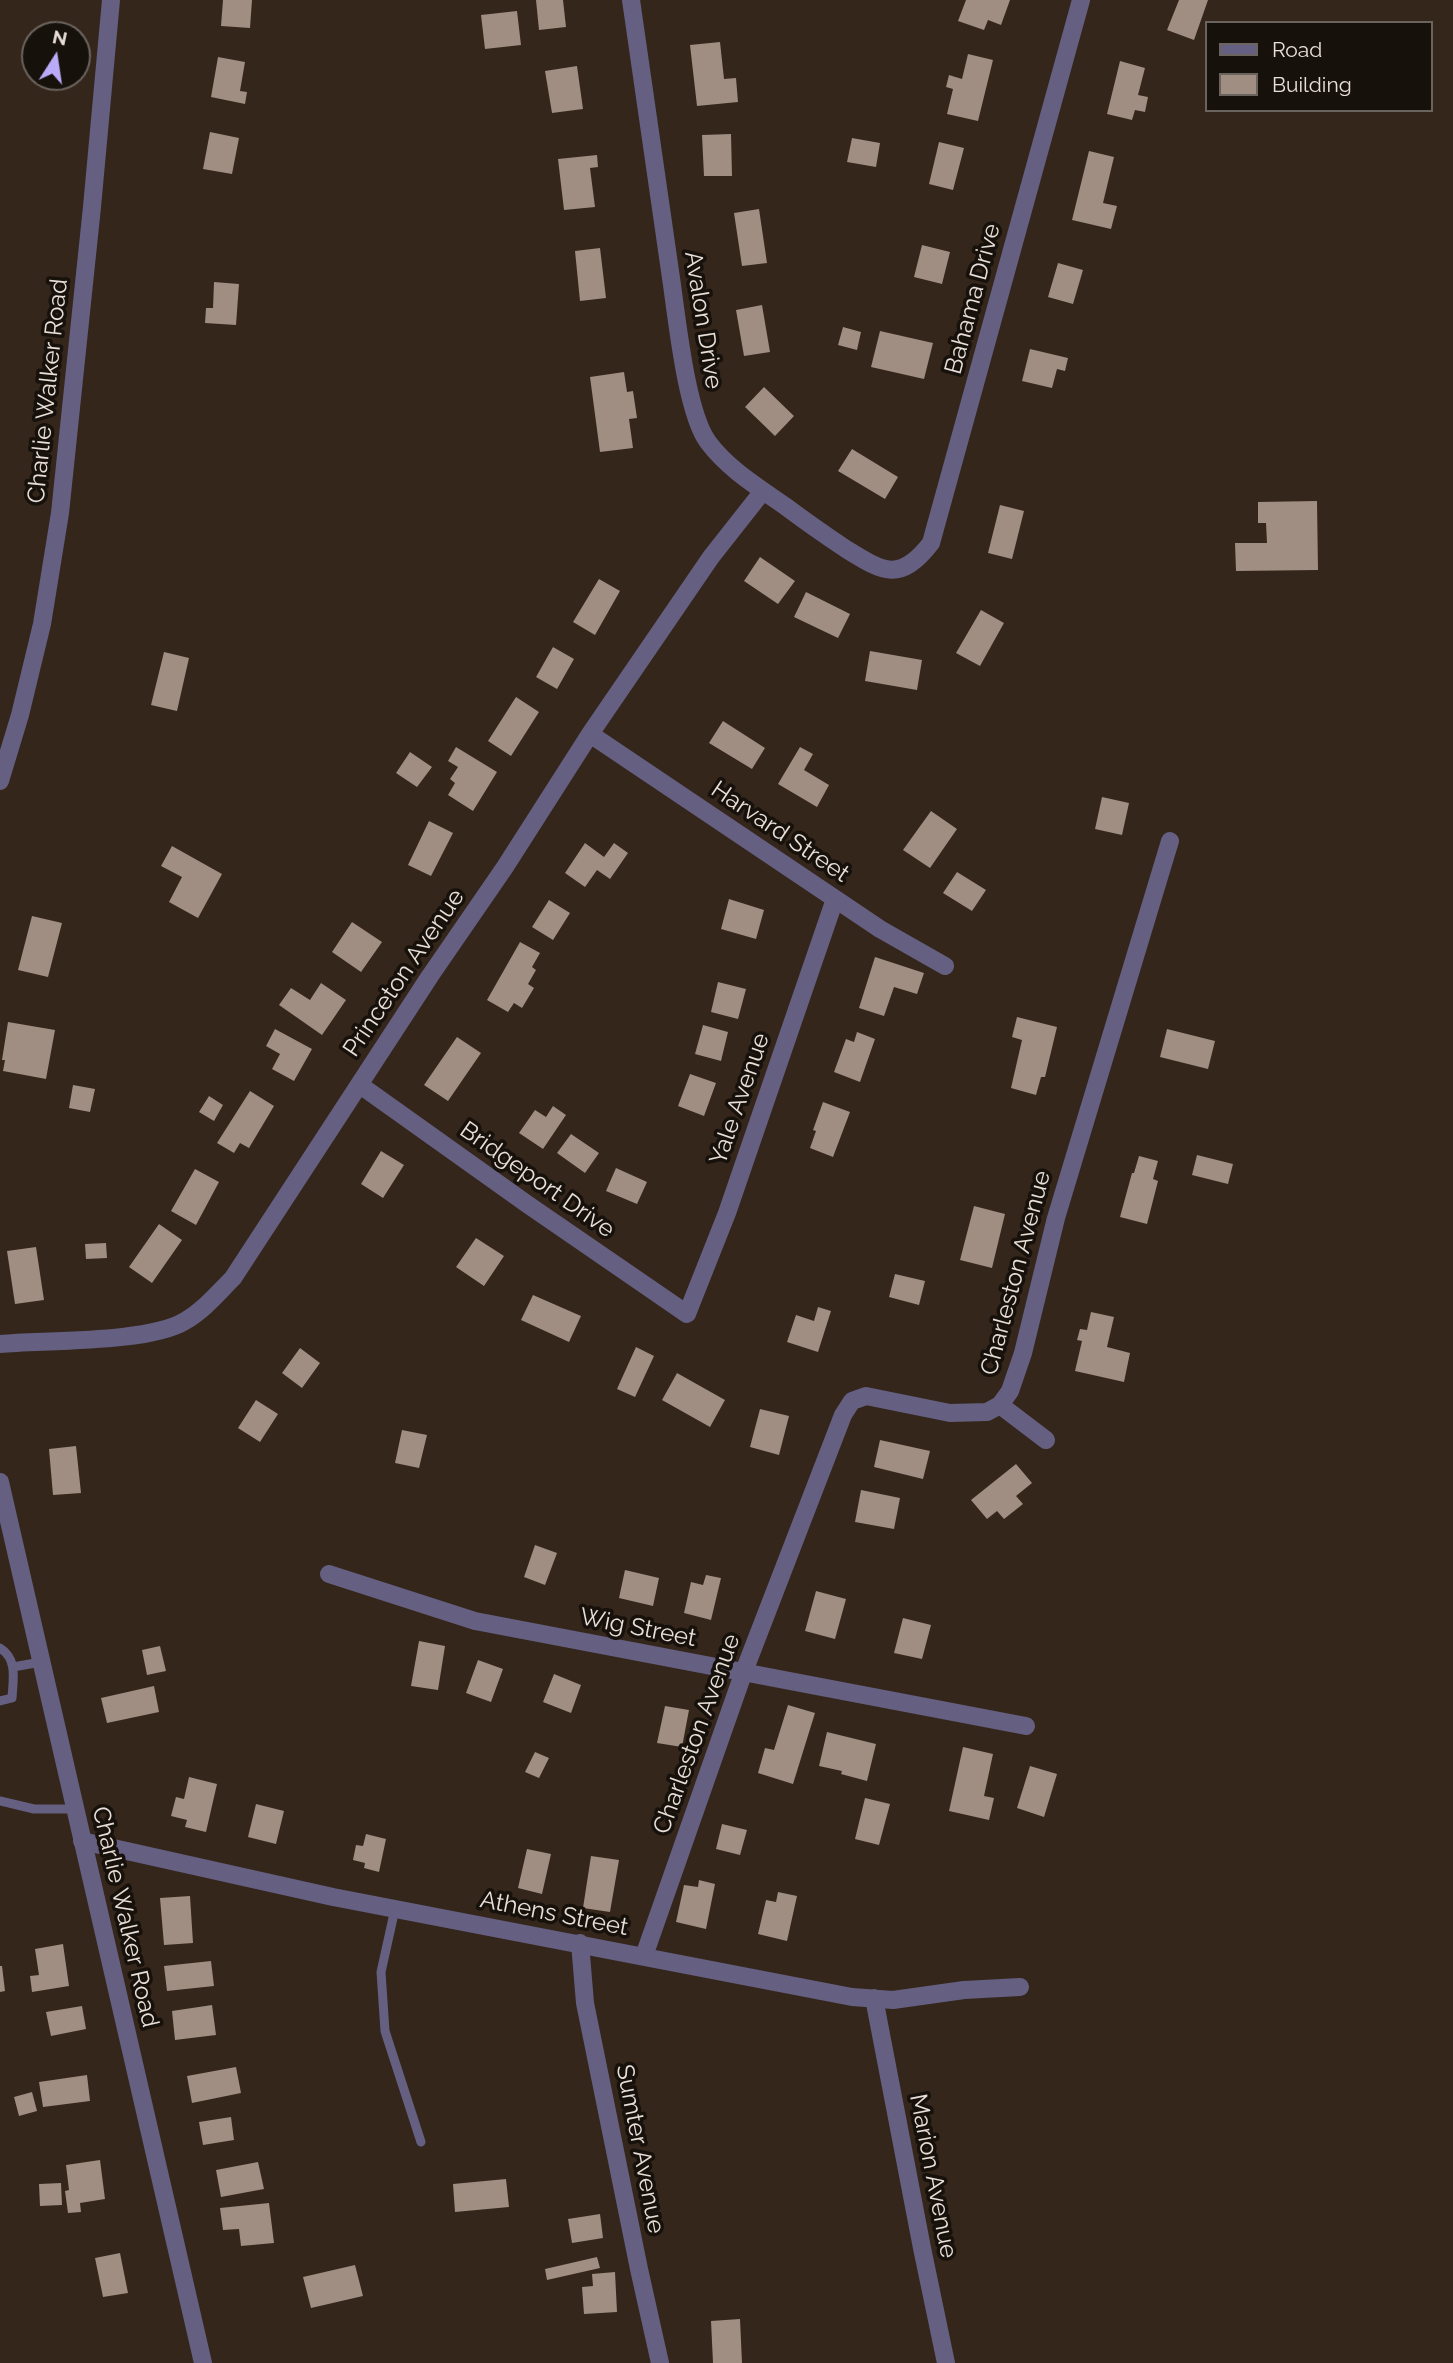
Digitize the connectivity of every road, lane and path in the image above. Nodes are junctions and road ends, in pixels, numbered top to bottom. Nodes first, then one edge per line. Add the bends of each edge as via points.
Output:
1 (111, 0) edge
2 (631, 0) edge
3 (1081, 0) edge
4 (763, 491) junction
5 (872, 565) joint
6 (590, 734) junction
7 (0, 781) edge
8 (1170, 841) dead end
9 (835, 899) junction
10 (945, 966) dead end
11 (360, 1085) junction
12 (687, 1314) joint
13 (0, 1345) edge
14 (1000, 1405) junction
15 (1046, 1440) dead end
16 (0, 1482) edge
17 (329, 1574) dead end
18 (0, 1648) edge
19 (41, 1662) junction
20 (13, 1667) junction
21 (743, 1674) junction
22 (0, 1701) edge
23 (1026, 1726) dead end
24 (0, 1801) edge
25 (75, 1809) junction
26 (82, 1841) junction
27 (395, 1909) junction
28 (580, 1944) junction
29 (645, 1956) junction
30 (1020, 1987) dead end
31 (874, 1998) junction
32 (421, 2141) dead end
33 (203, 2363) edge
34 (660, 2363) edge
35 (946, 2363) edge

1 - 7 street, Charlie Walker Road via 60,513 42,624
2 - 4 street, Avalon Drive via 691,403 707,440 732,468
3 - 5 street, Bahama Drive via 931,543 906,568 888,571
4 - 5 street, Avalon Drive
4 - 6 street, Princeton Avenue via 711,557
6 - 9 street, Harvard Street
6 - 11 street, Princeton Avenue
8 - 14 street, Charleston Avenue via 1056,1218 1023,1353
9 - 10 street, Harvard Street
9 - 12 street, Yale Avenue via 727,1213
11 - 12 street, Bridgeport Drive
11 - 13 street, Princeton Avenue via 233,1278 201,1310 169,1329
14 - 15 street
14 - 21 street, Charleston Avenue via 987,1412 950,1413 866,1396 852,1402 843,1415
16 - 19 street, Charlie Walker Road
17 - 21 street, Wig Street via 475,1621
18 - 20 lane via 8,1653
19 - 20 lane
19 - 25 street, Charlie Walker Road
20 - 22 lane via 12,1698
21 - 23 street, Wig Street
21 - 29 street, Charleston Avenue
24 - 25 lane via 34,1810
25 - 26 street, Charlie Walker Road
26 - 27 street, Athens Street
26 - 33 street, Charlie Walker Road
27 - 28 street, Athens Street
27 - 32 lane via 381,1972 385,2031
28 - 29 street, Athens Street
28 - 34 street, Sumter Avenue via 586,2003
29 - 31 street, Athens Street
30 - 31 street, Athens Street
31 - 35 street, Marion Avenue

